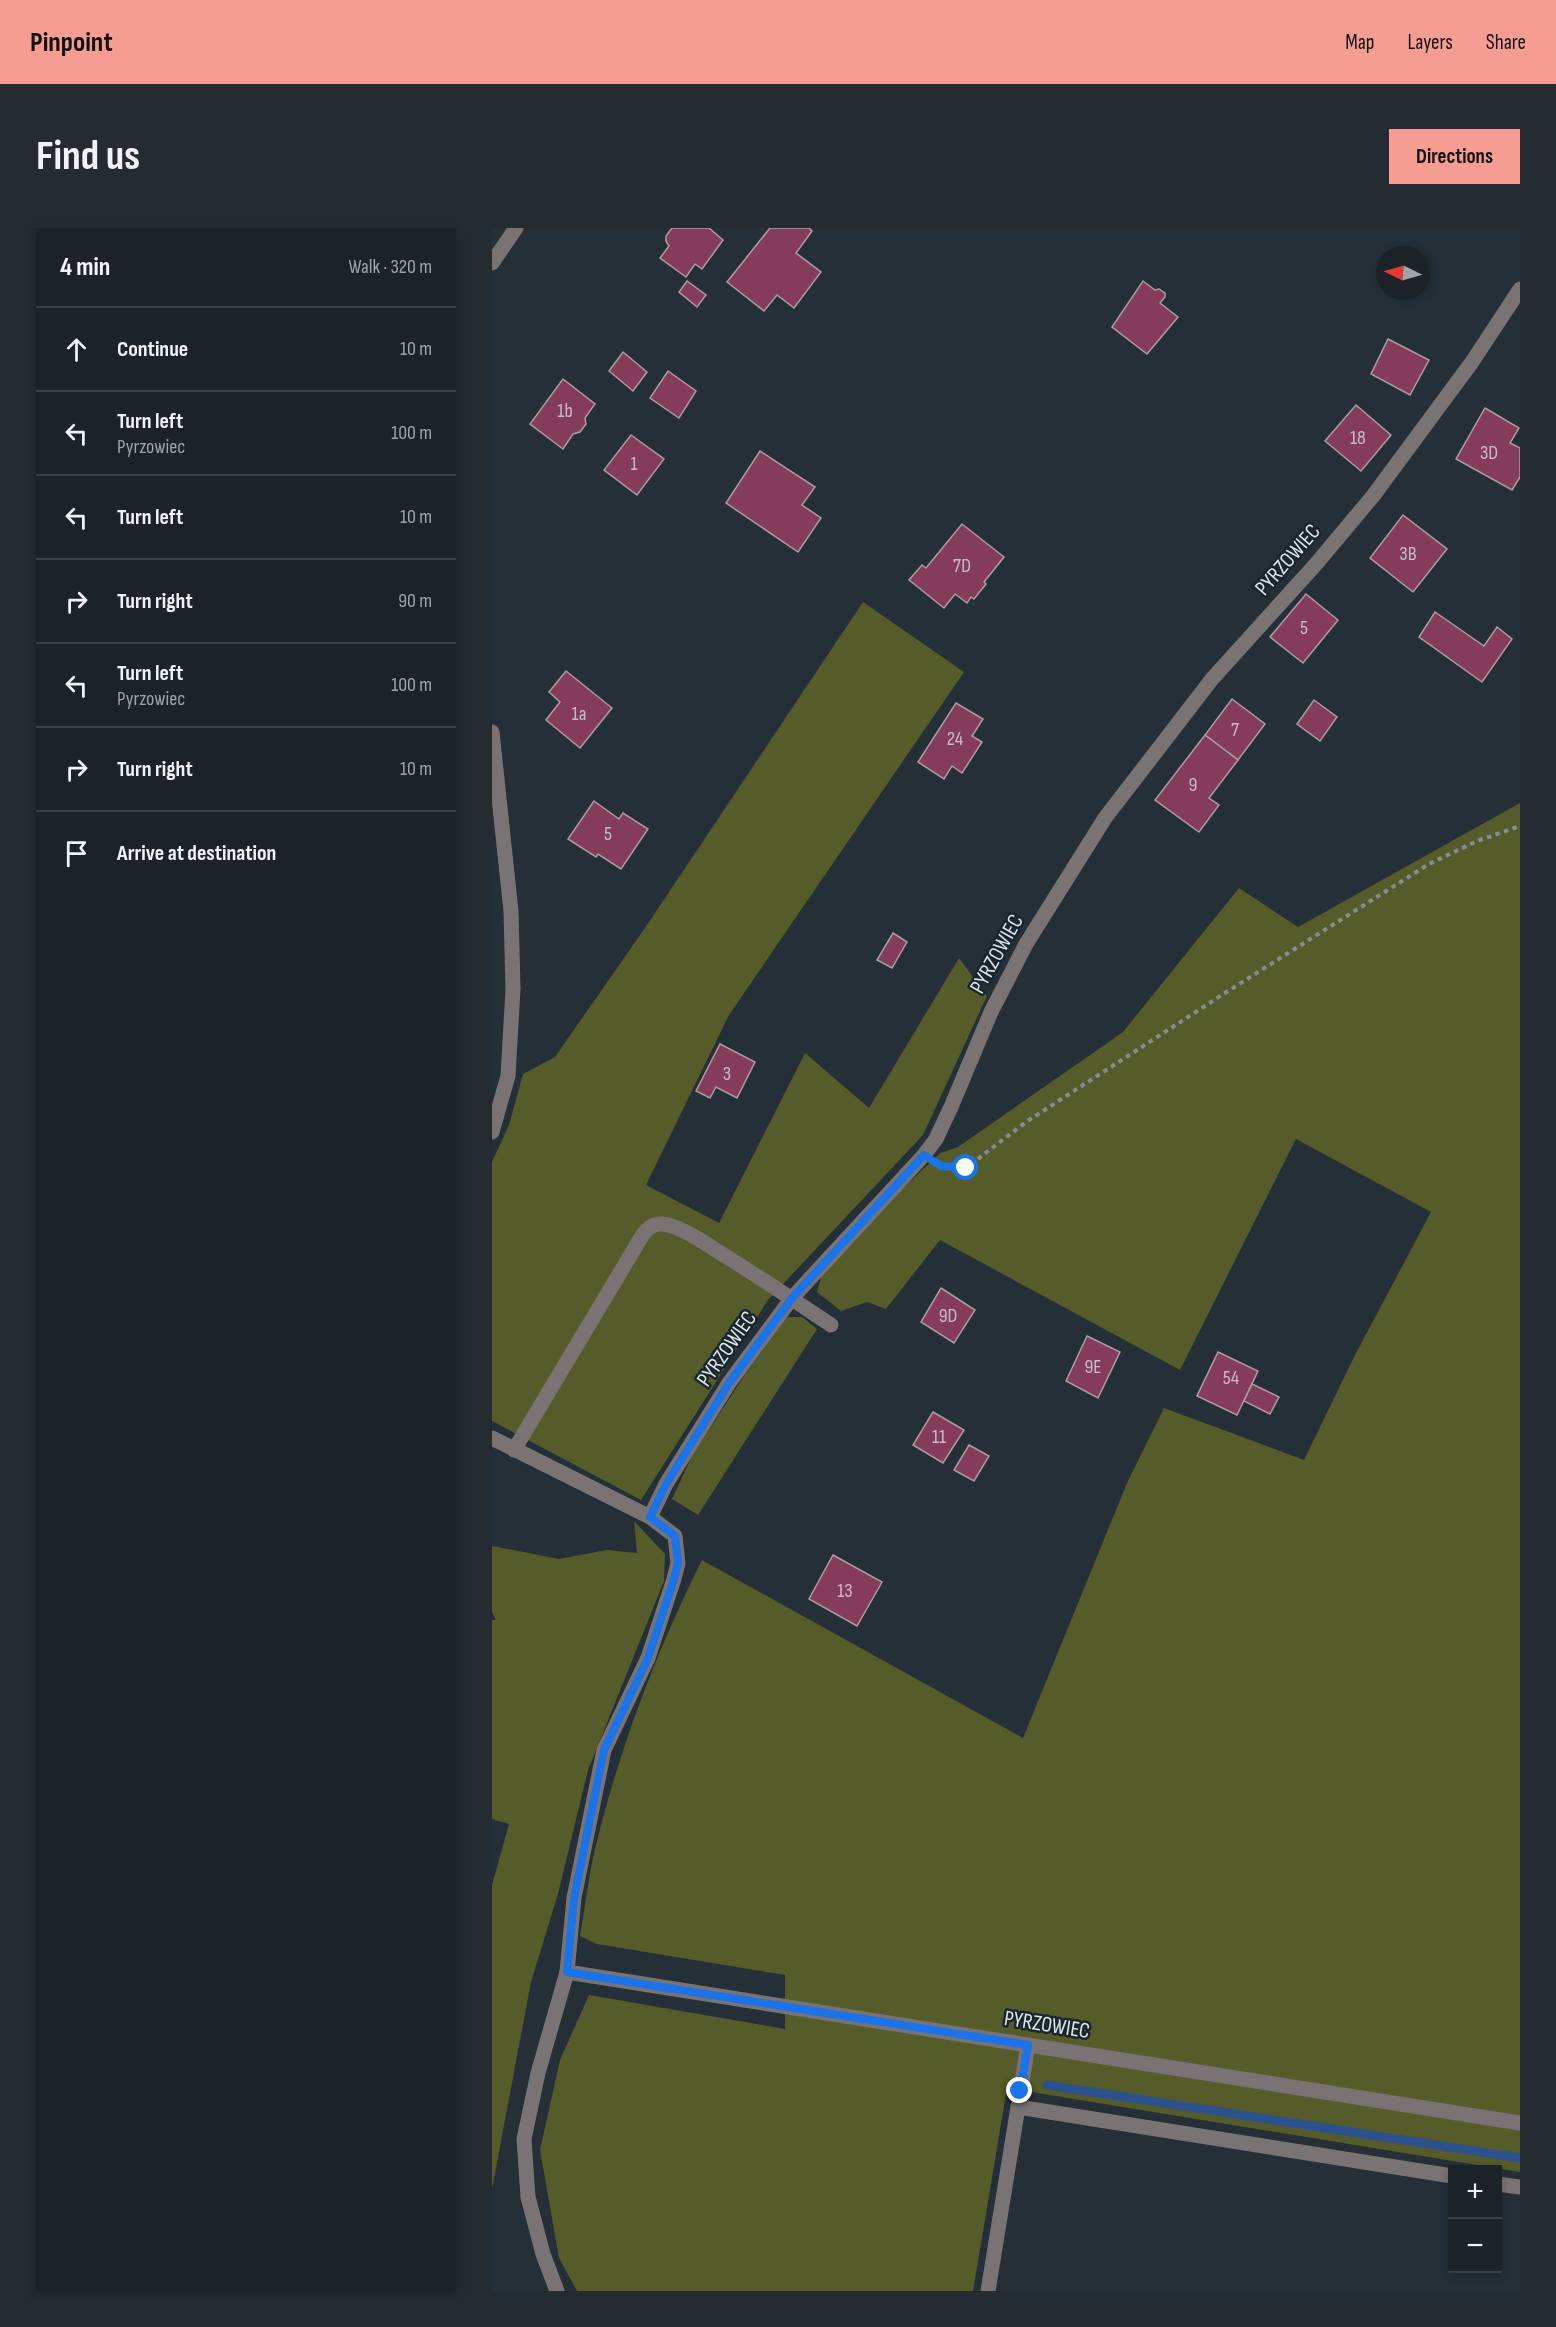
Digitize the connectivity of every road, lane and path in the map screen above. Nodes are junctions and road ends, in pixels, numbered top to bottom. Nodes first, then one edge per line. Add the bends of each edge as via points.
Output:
1 (516, 228) edge
2 (492, 263) edge
3 (1520, 289) edge
4 (492, 732) edge
5 (1520, 826) edge
6 (492, 1132) edge
7 (924, 1155) junction
8 (792, 1298) junction
9 (831, 1325) dead end
10 (492, 1438) edge
11 (514, 1450) junction
12 (650, 1517) junction
13 (567, 1972) junction
14 (1028, 2045) junction
15 (1018, 2107) junction
16 (1520, 2122) edge
17 (1448, 2175) edge
18 (1502, 2185) edge
19 (1520, 2187) edge
20 (557, 2291) edge
21 (988, 2291) edge

1 - 2 street
3 - 7 street, PYRZOWIEC via 1472,362 1373,496 1212,679 1105,818 1026,944 991,1012 936,1139
4 - 6 street via 511,911 513,989 508,1076
5 - 7 path via 1429,864 1026,1122 966,1168 941,1166
7 - 8 street, PYRZOWIEC
8 - 9 street
8 - 11 street via 700,1241 677,1229 653,1225 645,1231
8 - 12 street, PYRZOWIEC via 729,1383
10 - 11 street
11 - 12 street
12 - 13 street via 675,1536 678,1563 648,1658 604,1750 574,1898
13 - 14 street, PYRZOWIEC
13 - 20 street via 538,2073 525,2139 528,2197
14 - 15 street
14 - 16 street, PYRZOWIEC
15 - 17 street
15 - 21 street
18 - 19 street

